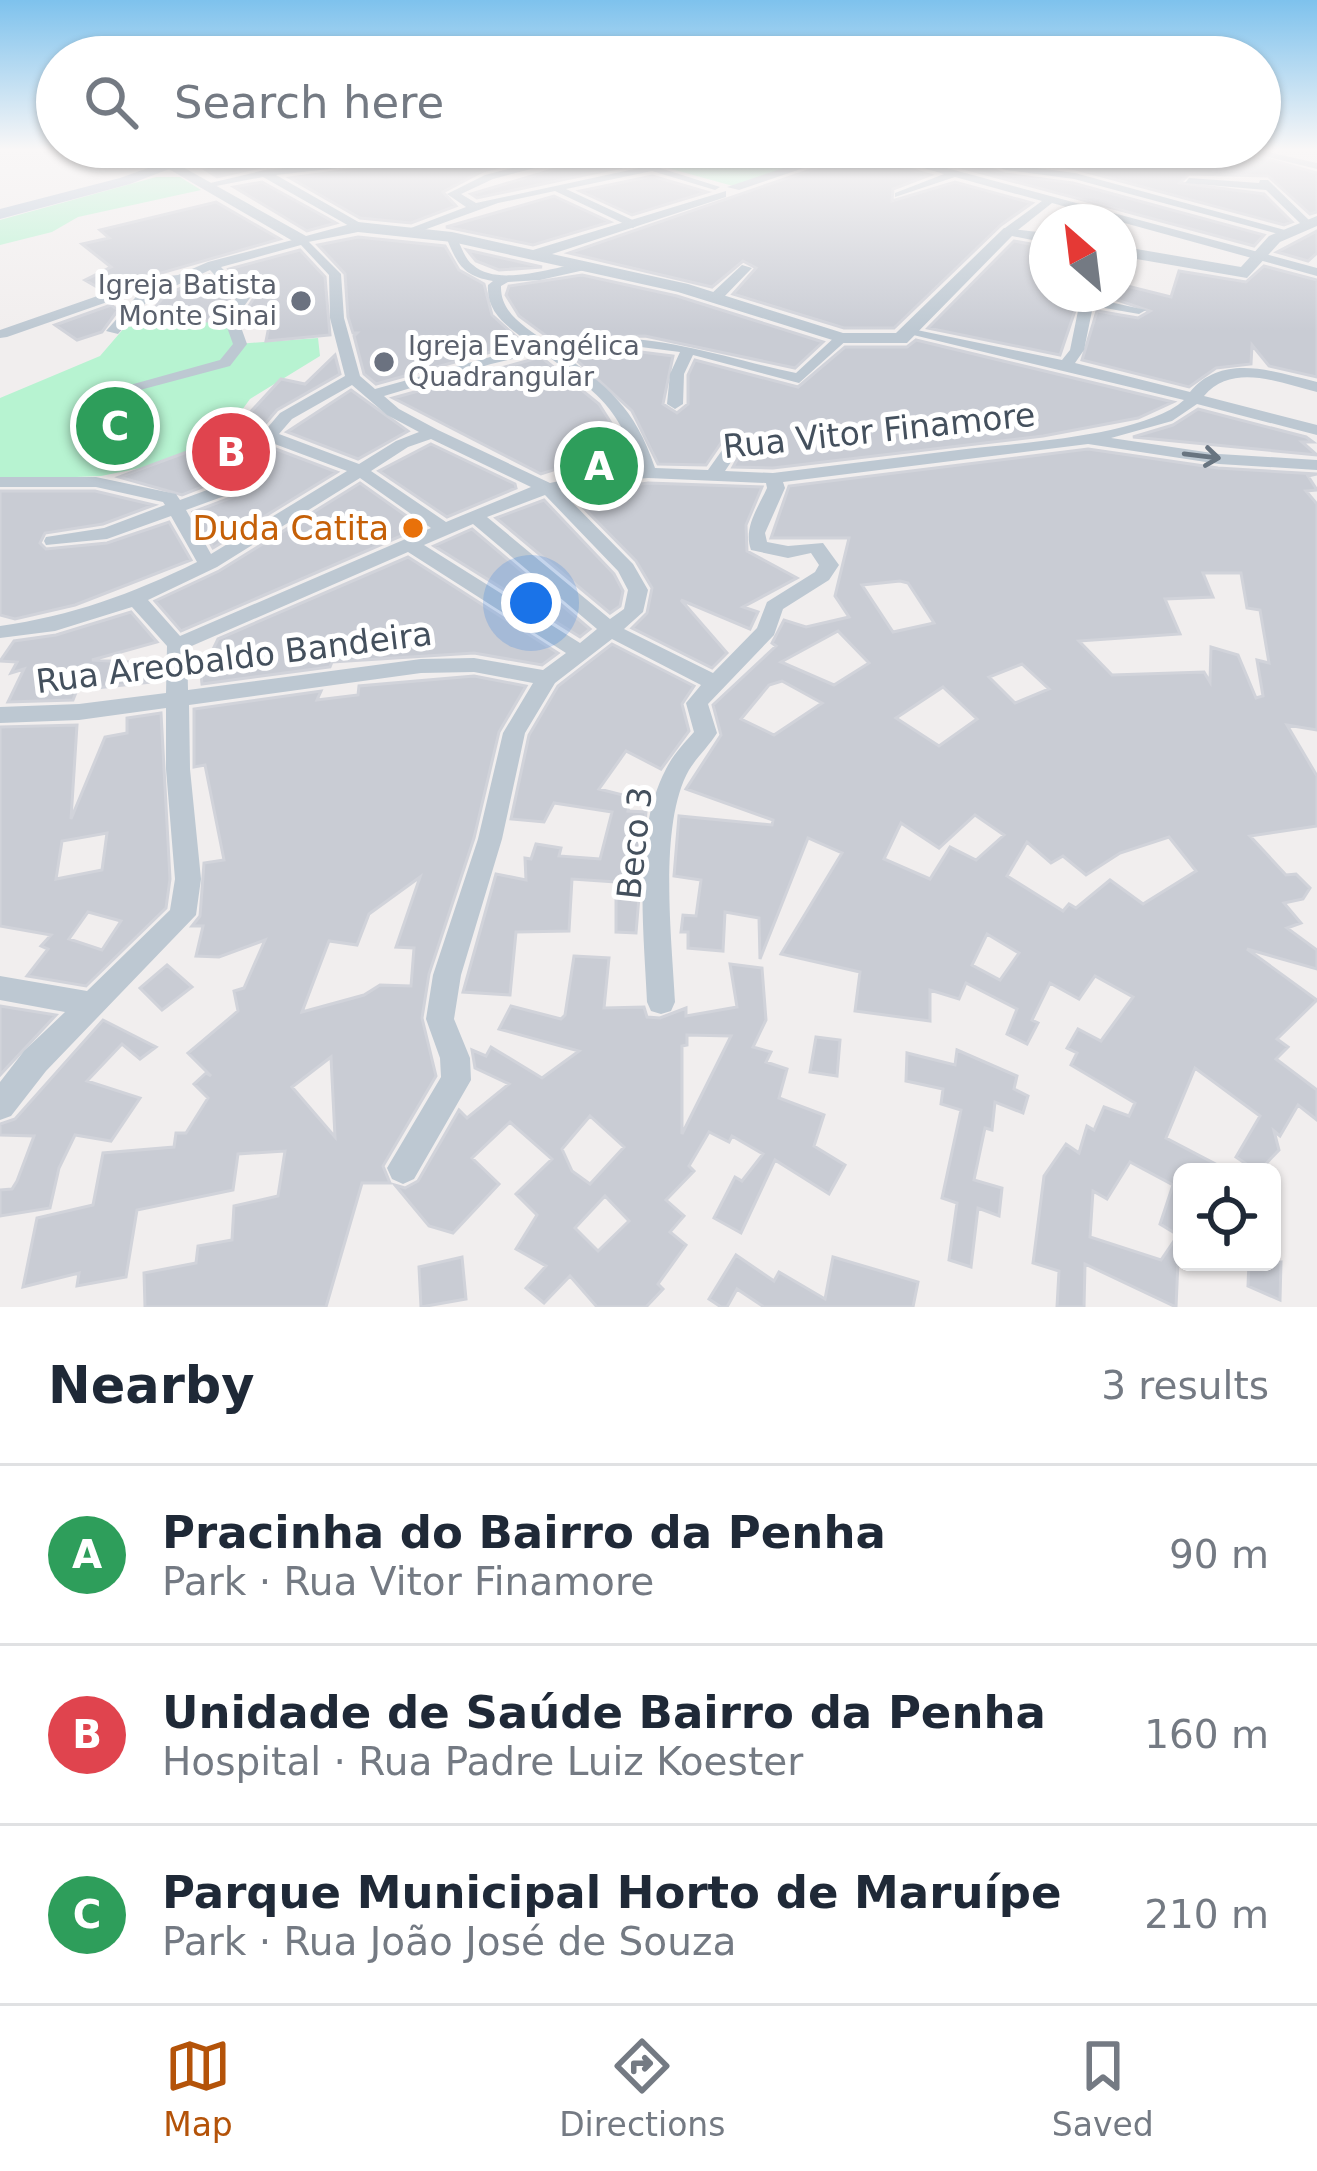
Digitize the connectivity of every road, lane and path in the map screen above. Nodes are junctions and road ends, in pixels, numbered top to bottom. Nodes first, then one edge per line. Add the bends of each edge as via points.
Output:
1 (253, 210) edge
2 (329, 210) edge
3 (463, 210) edge
4 (603, 210) edge
5 (669, 210) edge
6 (1037, 210) edge
7 (1078, 210) edge
8 (1203, 210) edge
9 (1311, 221) edge
10 (633, 224) junction
11 (358, 227) junction
12 (409, 231) junction
13 (1009, 231) junction
14 (1290, 233) junction
15 (1029, 235) edge
16 (452, 237) junction
17 (304, 241) junction
18 (537, 254) junction
19 (1137, 254) edge
20 (1254, 256) junction
21 (212, 265) junction
22 (585, 266) junction
23 (746, 268) dead end
24 (1317, 272) edge
25 (505, 278) junction
26 (177, 279) junction
27 (715, 298) junction
28 (1139, 310) dead end
29 (113, 331) dead end
30 (912, 333) junction
31 (2, 334) edge
32 (842, 338) junction
33 (543, 344) junction
34 (688, 349) junction
35 (1066, 365) junction
36 (352, 378) junction
37 (1317, 387) edge
38 (376, 394) junction
39 (91, 398) dead end
40 (1197, 400) junction
41 (675, 404) dead end
42 (1317, 430) edge
43 (432, 434) junction
44 (269, 436) junction
45 (1088, 439) junction
46 (730, 450) dead end
47 (1317, 465) edge
48 (359, 470) junction
49 (648, 473) junction
50 (711, 478) junction
51 (773, 478) junction
52 (0, 482) edge
53 (550, 488) junction
54 (177, 509) junction
55 (475, 516) junction
56 (443, 528) junction
57 (53, 542) dead end
58 (410, 544) junction
59 (206, 562) junction
60 (139, 602) junction
61 (609, 629) junction
62 (0, 632) edge
63 (183, 642) junction
64 (578, 651) junction
65 (547, 678) junction
66 (714, 683) junction
67 (180, 696) junction
68 (0, 715) edge
69 (0, 988) edge
70 (662, 1002) dead end
71 (92, 1004) junction
72 (0, 1106) edge
73 (403, 1168) dead end

1 - 17 street
2 - 11 street
3 - 12 street
4 - 10 street
5 - 10 street
6 - 13 street
7 - 20 street
8 - 14 street
9 - 14 street
10 - 18 street
11 - 12 street
11 - 17 street
12 - 16 street
13 - 15 street
13 - 30 street
14 - 20 street
16 - 18 street
16 - 25 street via 466,267
17 - 21 street
17 - 36 street via 335,274
18 - 22 street
19 - 20 street via 1247,273
20 - 24 street
21 - 26 street
21 - 39 street via 243,298 230,316 237,352 205,370
22 - 25 street
22 - 27 street
23 - 27 street
25 - 33 street via 495,285 495,303
26 - 29 street via 146,294
26 - 31 street
27 - 32 street
28 - 35 street via 1088,301
30 - 32 street
30 - 35 street
32 - 34 street via 799,378
33 - 34 street
33 - 38 street
33 - 49 street via 618,406
34 - 41 street
35 - 40 street
36 - 38 street
36 - 44 street via 286,416
37 - 40 street via 1229,373 1202,386
38 - 43 street
40 - 42 street
40 - 45 street via 1174,415
43 - 48 street
43 - 53 street
44 - 48 street
44 - 54 street via 224,490
45 -> 47 street, Rua Vitor Finamore
45 - 51 street, Rua Vitor Finamore
46 - 50 street
48 - 56 street
48 - 59 street
49 - 50 street, Rua Vitor Finamore
49 - 53 street, Rua Vitor Finamore
50 - 51 street, Rua Vitor Finamore
51 - 66 street via 758,545 818,550 829,565 774,606 767,630
52 - 54 street via 128,485 170,498
53 - 55 street, Rua Vitor Finamore
53 - 61 street via 638,590 638,606
54 - 57 street
54 - 59 street
55 - 56 street, Rua Vitor Finamore
55 - 61 street
56 - 58 street, Rua Vitor Finamore
58 - 63 street, Rua Vitor Finamore
58 - 64 street
59 - 60 street
60 - 62 street
60 - 63 street
61 - 64 street
61 - 66 street
63 - 67 street
64 - 65 street
65 - 67 street, Rua Areobaldo Bandeira via 474,665 421,666
65 - 73 street via 509,745 490,839 447,975 440,1019 456,1080
66 - 70 street, Beco 3 via 697,703 706,733 667,793 658,896
67 - 68 street, Rua Areobaldo Bandeira
67 - 71 street via 183,915
69 - 71 street
71 - 72 street

